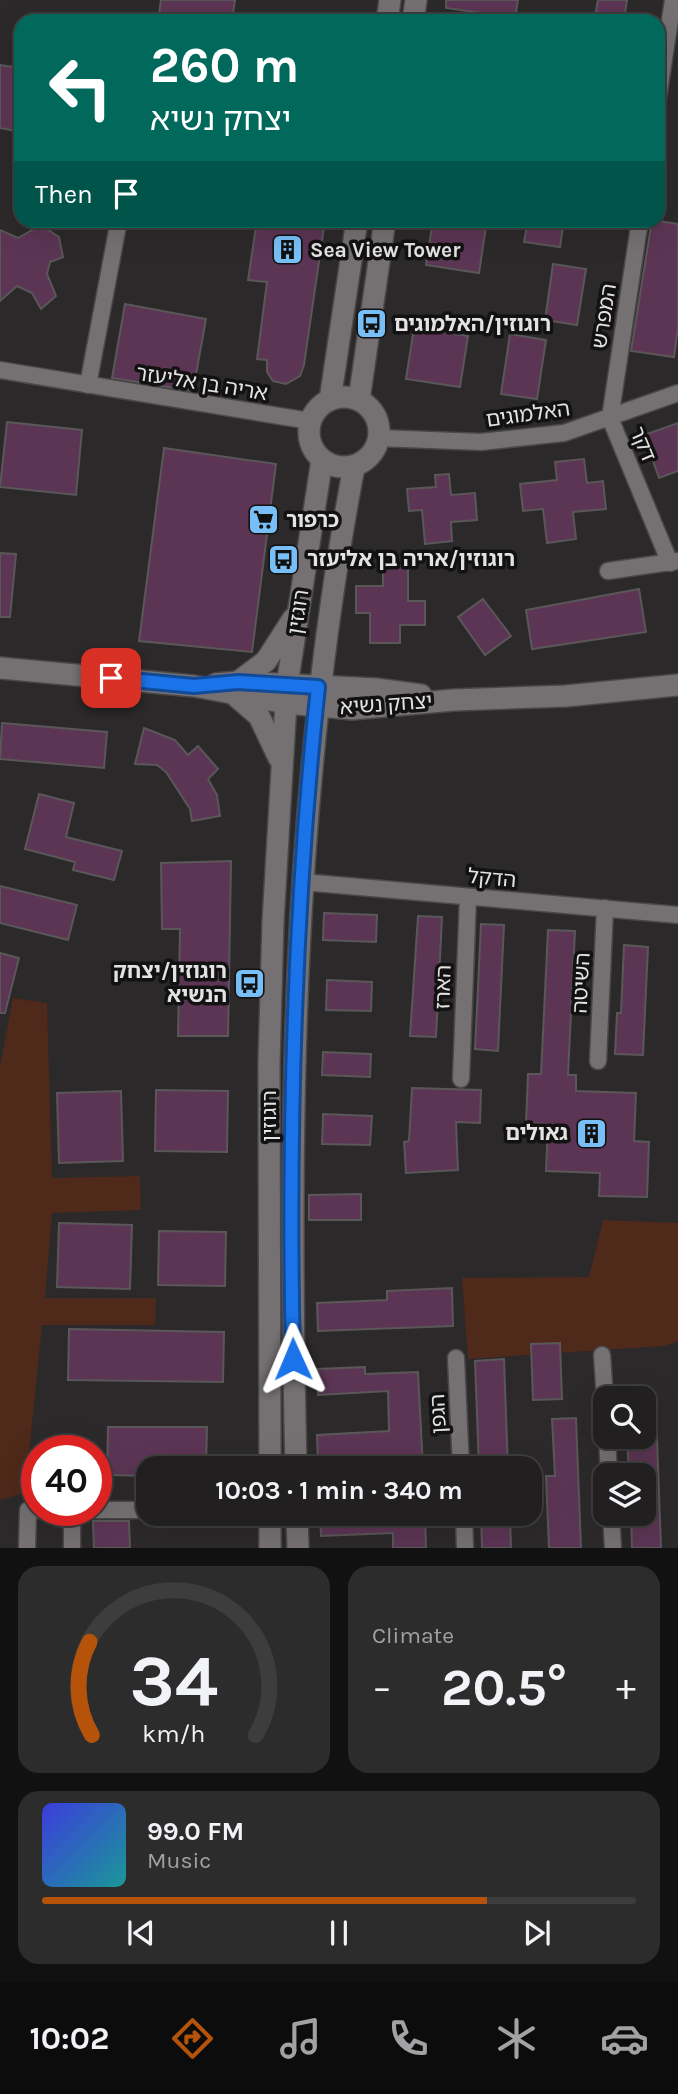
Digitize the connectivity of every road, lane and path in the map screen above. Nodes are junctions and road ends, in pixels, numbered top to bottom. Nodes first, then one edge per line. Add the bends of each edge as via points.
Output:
1 (673, 0) edge
2 (665, 52) edge
3 (117, 228) edge
4 (356, 228) edge
5 (384, 228) edge
6 (638, 228) edge
7 (0, 370) edge
8 (88, 385) junction
9 (678, 393) edge
10 (330, 400) junction
11 (359, 400) junction
12 (610, 418) junction
13 (310, 421) junction
14 (379, 438) junction
15 (322, 460) junction
16 (354, 467) junction
17 (674, 562) edge
18 (608, 571) dead end
19 (298, 611) junction
20 (0, 667) edge
21 (678, 685) edge
22 (237, 689) junction
23 (287, 694) junction
24 (317, 697) junction
25 (282, 764) junction
26 (303, 882) junction
27 (468, 897) junction
28 (605, 908) junction
29 (678, 915) edge
30 (598, 1061) dead end
31 (461, 1079) dead end
32 (602, 1355) dead end
33 (456, 1358) dead end
34 (604, 1386) edge
35 (270, 1456) edge
36 (296, 1456) edge
37 (460, 1456) edge
38 (112, 1510) edge
39 (136, 1510) edge
40 (28, 1526) edge
41 (72, 1526) edge
42 (270, 1526) edge
43 (297, 1526) edge
44 (464, 1526) edge
45 (612, 1526) edge
46 (27, 1548) edge
47 (72, 1548) edge
48 (270, 1548) edge
49 (298, 1548) edge
50 (465, 1548) edge
51 (613, 1548) edge

1 - 2 street
3 - 8 street
4 - 10 street
5 - 11 street
6 - 12 street, המפרש
7 - 8 street, אריה בן אליעזר
8 - 13 street, אריה בן אליעזר
9 - 12 street, האלמוגים
10 - 11 street
10 - 13 street
11 - 14 street via 375,416
12 - 14 street, האלמוגים via 564,433 481,442
12 - 17 street, דקר
13 - 15 street via 310,443
14 - 16 street via 371,456
15 - 16 street via 332,466
15 - 19 street, רוגזין
16 - 24 street, רוגזין
17 - 18 street, דקר
19 - 22 street via 266,661
19 - 23 street, רוגזין
20 - 22 street, יצחק נשיא
21 - 24 street, יצחק נשיא via 365,708
22 - 23 street, יצחק נשיא
22 - 25 street via 259,716
23 - 24 street, יצחק נשיא
23 - 25 street, רוגזין
24 - 26 street, רוגוזין
25 - 35 street, רוגוזין via 269,1063
26 - 27 street, הדקל
26 - 36 street, רוגוזין via 292,1127
27 - 28 street, הדקל
27 - 31 street, הארז
28 - 29 street, הדקל
28 - 30 street, השיטה
32 - 34 street
33 - 37 street, הגפן
38 - 39 street
40 - 46 street
41 - 47 street
42 - 48 street
43 - 49 street
44 - 50 street
45 - 51 street

